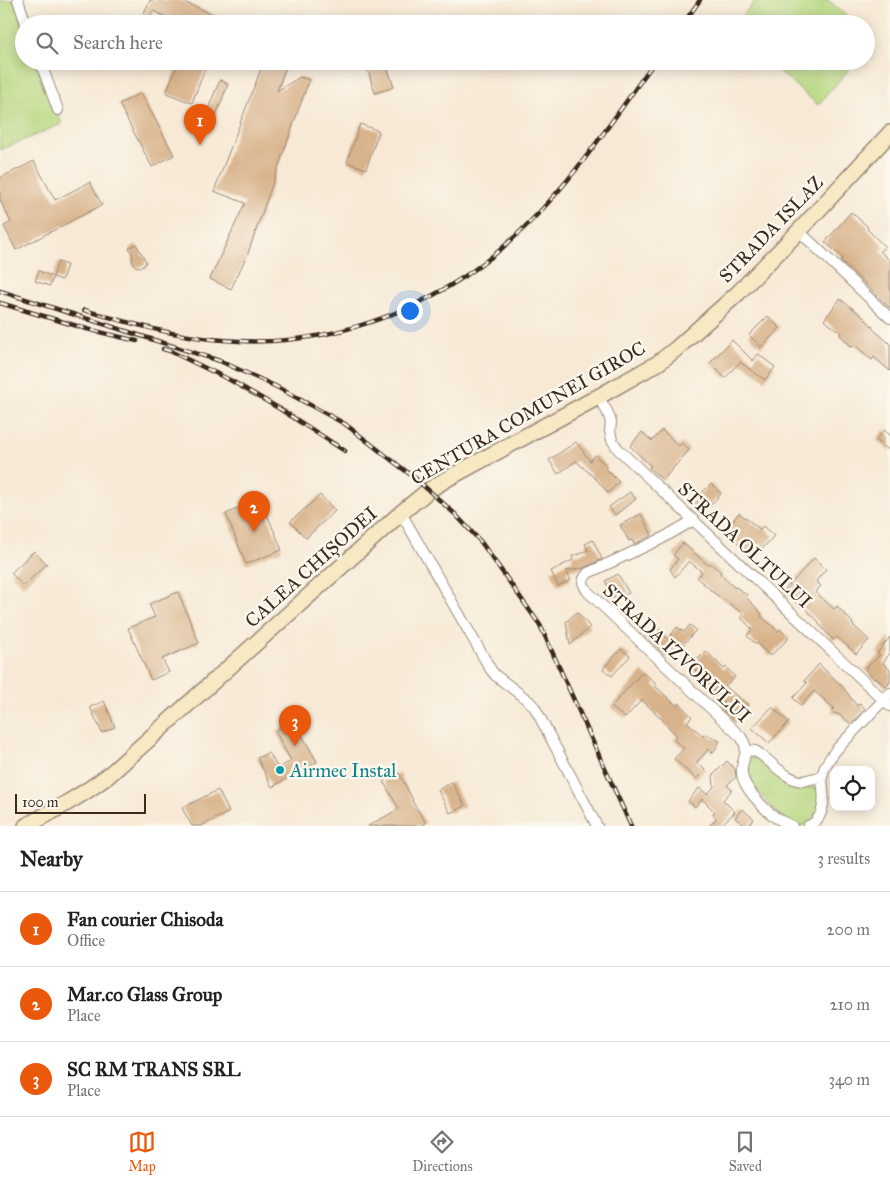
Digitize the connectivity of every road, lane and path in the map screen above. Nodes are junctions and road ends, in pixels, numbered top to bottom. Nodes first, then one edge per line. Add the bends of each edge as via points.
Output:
1 (18, 0) edge
2 (23, 15) edge
3 (43, 70) edge
4 (58, 110) dead end
5 (890, 133) edge
6 (799, 231) junction
7 (890, 318) edge
8 (676, 349) joint
9 (598, 397) junction
10 (401, 513) junction
11 (694, 520) junction
12 (888, 699) edge
13 (746, 750) junction
14 (822, 777) junction
15 (26, 826) edge
16 (597, 826) edge
17 (792, 826) edge
18 (808, 826) edge

1 - 2 street
3 - 4 street
5 - 6 main road, STRADA ISLAZ
6 - 7 street
6 - 8 main road, STRADA ISLAZ via 738,294
8 - 9 main road, CENTURA COMUNEI GIROC
9 - 10 main road, CENTURA COMUNEI GIROC via 428,490
9 - 11 street, STRADA OLTULUI via 607,411 612,440 618,448
10 - 15 main road, CALEA CHIȘODEI via 109,775 74,800
10 - 16 street, CALEA CHIȘODEI via 491,670 535,708
11 - 12 street, STRADA OLTULUI
11 - 13 street, STRADA IZVORULUI via 588,573 583,584 741,737
12 - 14 street via 836,750
13 - 14 street via 760,754 790,778 803,781
13 - 17 street, STRADA IZVORULUI via 742,775 746,784 757,801
14 - 18 street via 824,803 818,819

